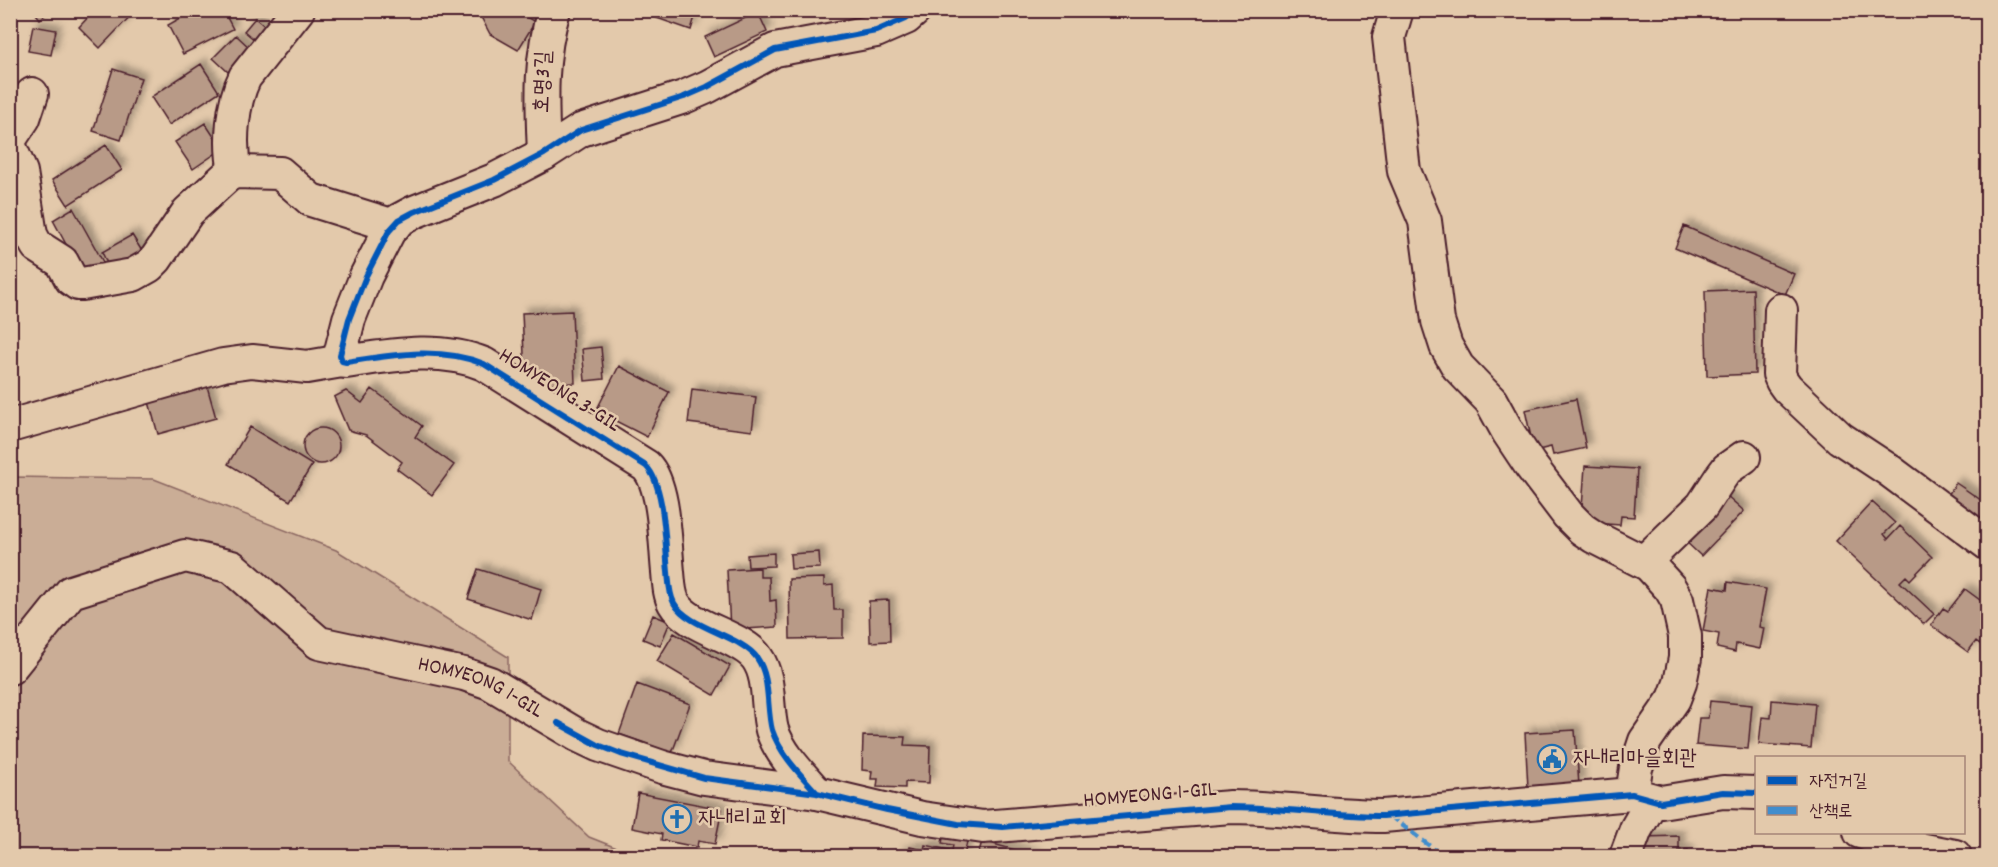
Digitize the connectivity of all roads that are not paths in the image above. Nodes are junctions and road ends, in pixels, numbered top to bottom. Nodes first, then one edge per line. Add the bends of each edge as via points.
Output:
1 (298, 10) edge
2 (554, 10) edge
3 (915, 10) edge
4 (1397, 10) edge
5 (32, 94) dead end
6 (10, 141) edge
7 (10, 147) edge
8 (544, 154) junction
9 (235, 172) junction
10 (394, 226) junction
11 (1781, 310) dead end
12 (342, 361) junction
13 (10, 426) edge
14 (1744, 457) dead end
15 (1988, 544) edge
16 (1644, 562) junction
17 (10, 668) edge
18 (817, 793) junction
19 (1755, 793) edge
20 (1642, 798) junction
21 (1866, 834) edge
22 (1626, 856) edge
23 (1955, 856) edge

1 - 9 street via 240,86 232,157
2 - 8 street, 호명3길 via 542,63
3 - 8 street via 876,31 775,50 684,97 581,130
4 - 16 street via 1389,37 1404,171 1425,221 1438,321 1446,346 1458,367 1491,400 1530,465 1568,514 1594,537
5 - 6 street
7 - 9 street via 21,172 31,235 37,246 62,262 78,284 141,272 156,259 188,212 220,180
8 - 10 street via 494,180 414,212
9 - 10 street via 280,173 311,200
10 - 12 street via 366,276 349,320 341,348
11 - 15 street via 1779,374 1787,388 1840,438
12 - 13 street, HOMYEONG 3-GIL via 307,367 252,361 223,365
12 - 18 street, HOMYEONG 3-GIL via 416,353 472,359 646,466 655,478 659,494 675,604 689,618 756,656 763,670 776,739
14 - 16 street via 1727,469 1702,506
16 - 20 street via 1677,600 1685,636 1685,658 1674,699 1645,741 1636,768
17 - 18 street, HOMYEONG 1-GIL via 71,592 185,556 232,567 319,644 490,683 598,745 683,772 724,782
18 - 20 street, HOMYEONG 1-GIL via 922,818 983,827 1231,807 1383,816
19 - 20 street, HOMYEONG 1-GIL via 1723,792 1670,802
20 - 22 street
21 - 23 street

